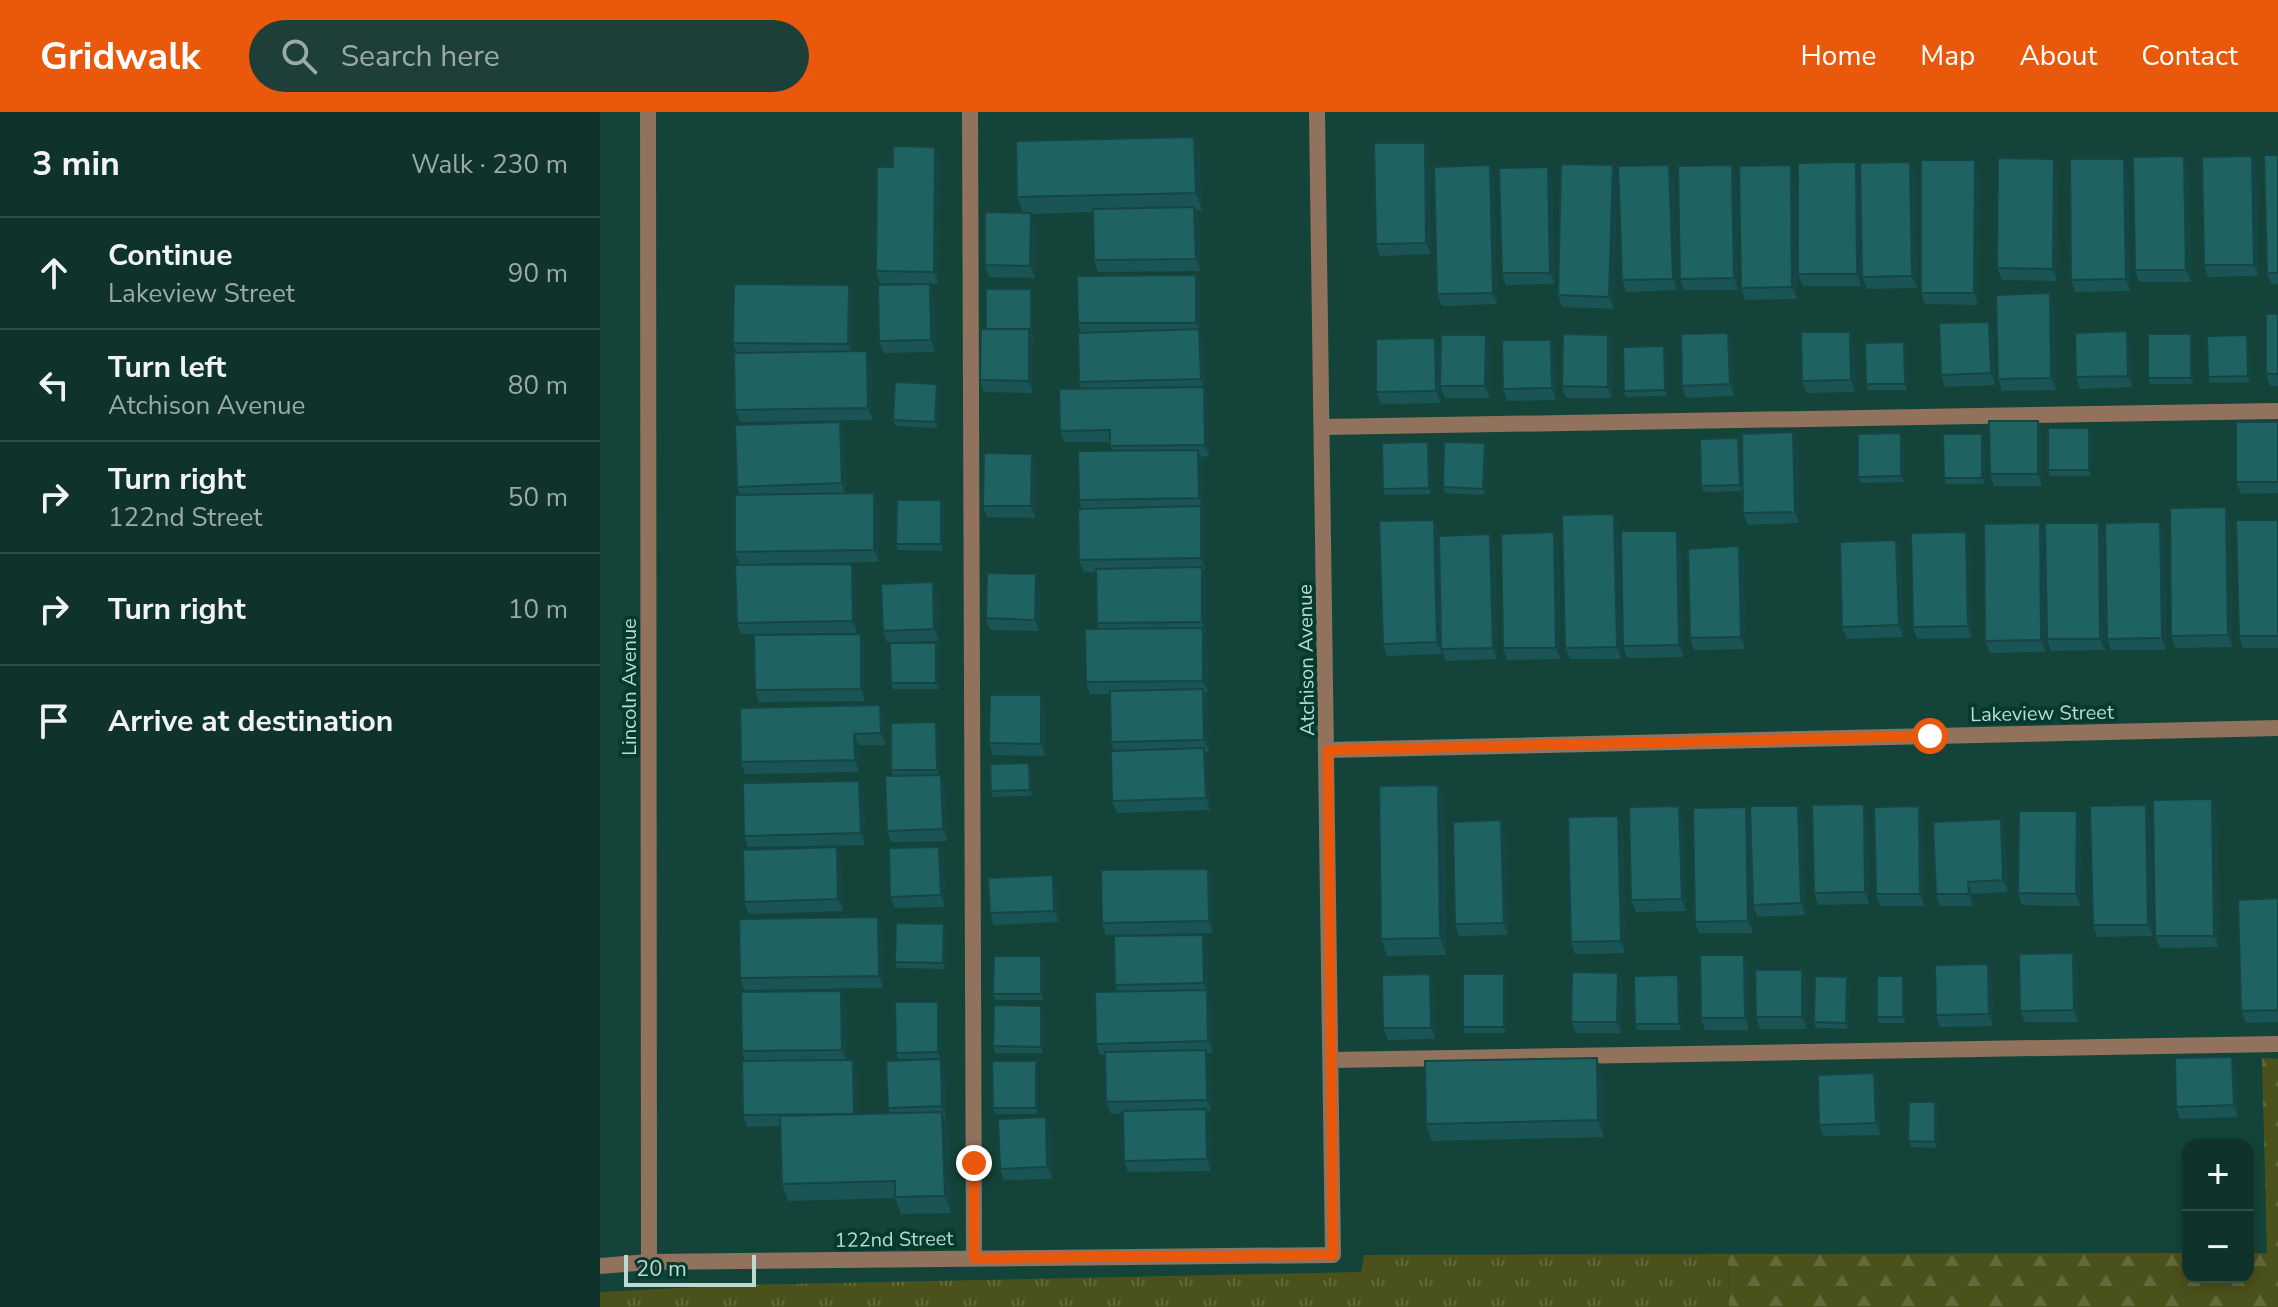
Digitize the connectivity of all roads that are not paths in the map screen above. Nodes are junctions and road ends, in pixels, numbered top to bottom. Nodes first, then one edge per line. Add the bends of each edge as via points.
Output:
1 (648, 112) edge
2 (970, 112) edge
3 (1317, 112) edge
4 (2278, 411) edge
5 (1323, 427) junction
6 (2278, 728) edge
7 (1328, 750) junction
8 (2278, 1044) edge
9 (1331, 1060) junction
10 (1333, 1255) joint
11 (974, 1258) junction
12 (649, 1262) junction
13 (600, 1266) edge

1 - 12 street, Lincoln Avenue
2 - 11 street
3 - 5 street, Atchison Avenue
4 - 5 street
5 - 7 street, Atchison Avenue
6 - 7 street, Lakeview Street
7 - 9 street, Atchison Avenue
8 - 9 street
9 - 10 street, Atchison Avenue
10 - 11 street, 122nd Street
11 - 12 street, 122nd Street
12 - 13 street, 122nd Street

